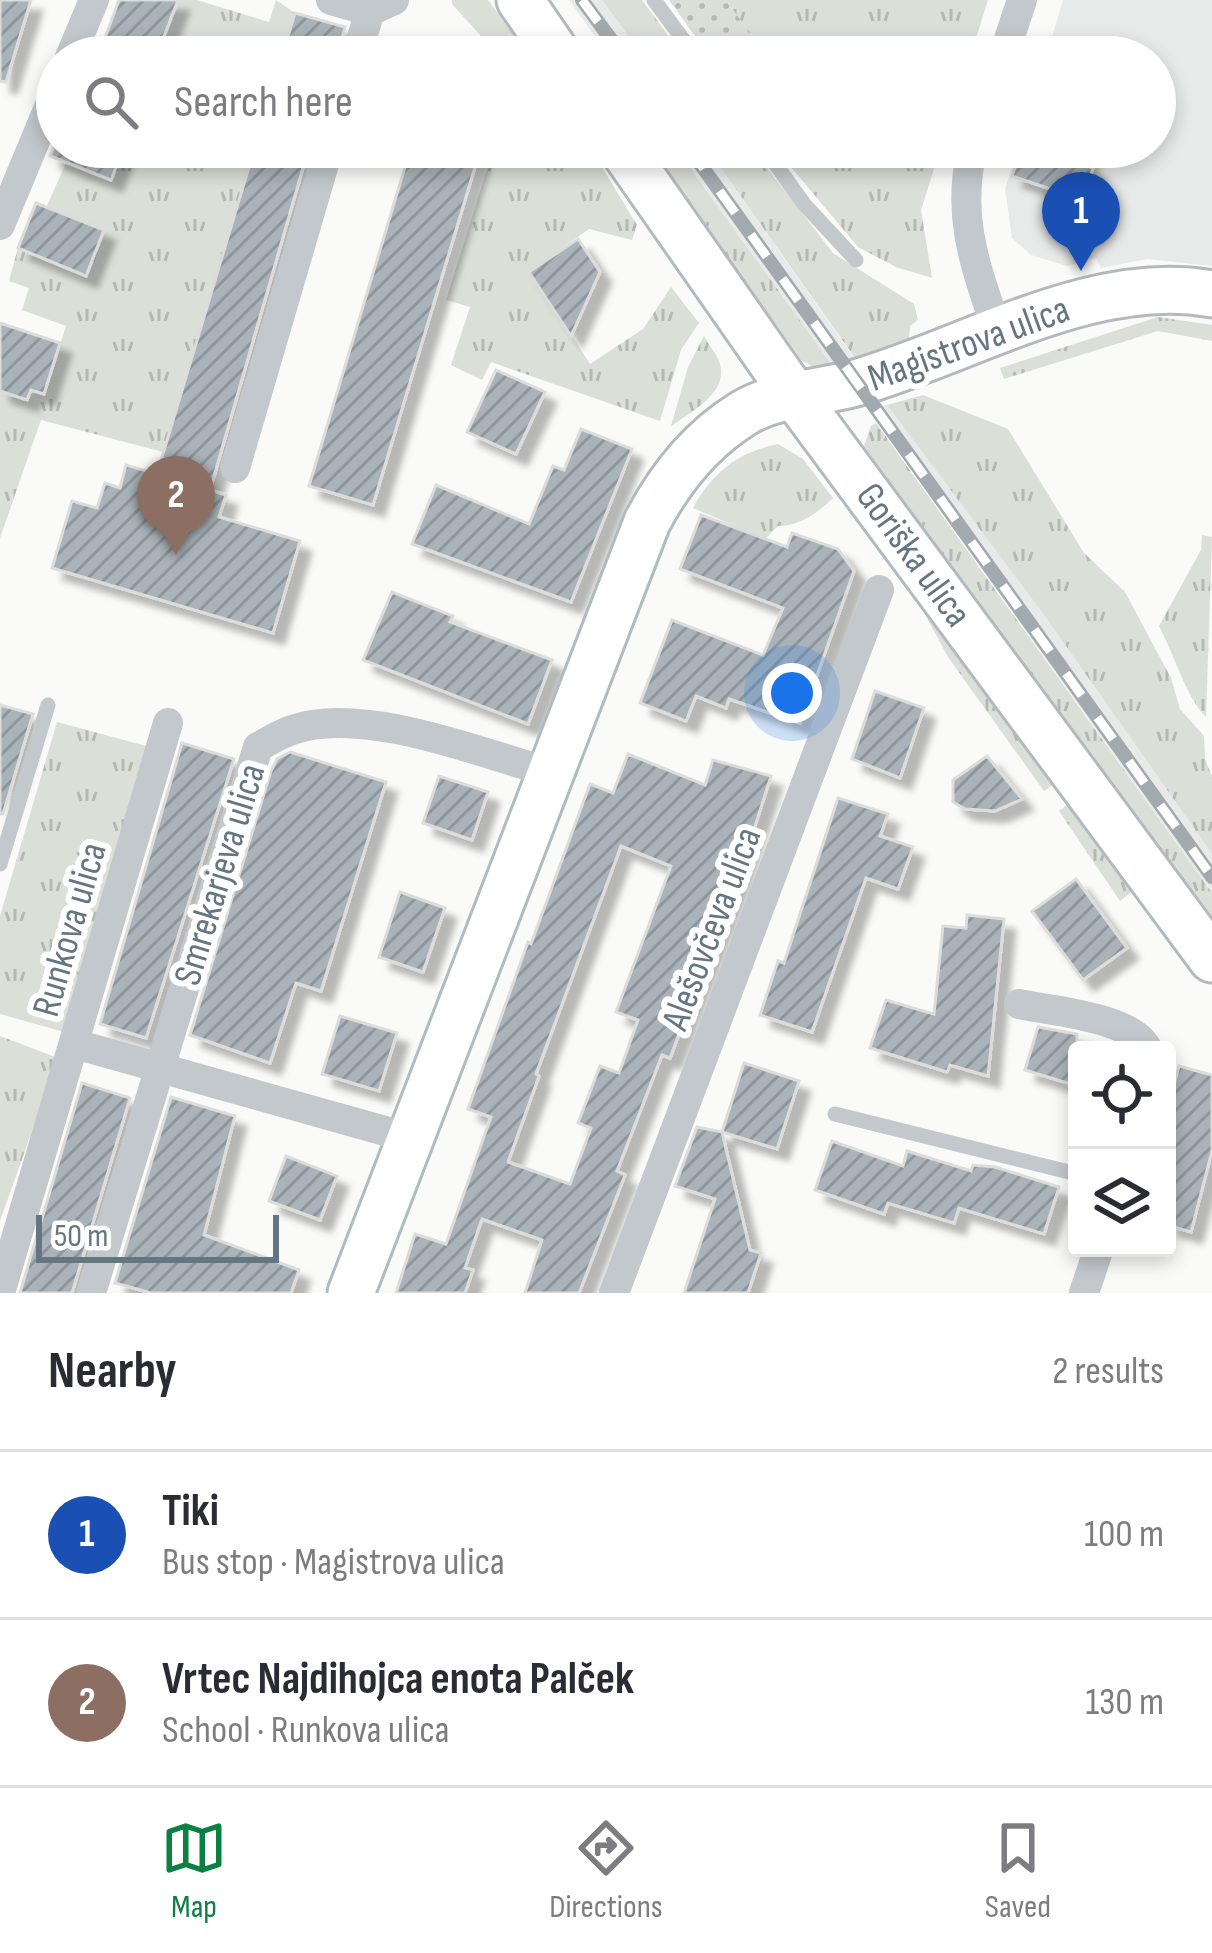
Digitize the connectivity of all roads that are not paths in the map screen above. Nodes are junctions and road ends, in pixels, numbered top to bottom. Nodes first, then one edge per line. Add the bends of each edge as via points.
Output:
1 (94, 0) edge
2 (331, 0) edge
3 (520, 0) edge
4 (654, 0) edge
5 (1022, 0) edge
6 (382, 6) edge
7 (79, 36) edge
8 (367, 36) edge
9 (545, 36) edge
10 (681, 36) edge
11 (1010, 36) edge
12 (36, 138) edge
13 (323, 168) edge
14 (636, 168) edge
15 (778, 168) edge
16 (968, 168) edge
17 (0, 225) edge
18 (856, 260) dead end
19 (1212, 294) edge
20 (998, 333) junction
21 (796, 396) junction
22 (235, 468) dead end
23 (879, 590) dead end
24 (48, 706) dead end
25 (167, 723) dead end
26 (551, 773) junction
27 (0, 864) edge
28 (1212, 959) edge
29 (1019, 1004) dead end
30 (1144, 1041) edge
31 (75, 1044) junction
32 (158, 1067) junction
33 (835, 1114) dead end
34 (410, 1138) junction
35 (1068, 1172) edge
36 (1096, 1257) edge
37 (0, 1293) edge
38 (91, 1293) edge
39 (350, 1293) edge
40 (614, 1293) edge
41 (1084, 1293) edge

1 - 7 street
2 - 6 street
3 - 9 street
4 - 10 lane
5 - 11 street
6 - 8 street
12 - 17 street
13 - 22 street
14 - 21 street, Goriška ulica
15 - 18 lane
16 - 20 street via 966,232
19 - 20 street, Magistrova ulica via 1110,293
20 - 21 street, Magistrova ulica
21 - 26 street via 745,412 700,446 664,489
21 - 28 street, Goriška ulica
23 - 40 street, Alešovčeva ulica
24 - 27 lane
25 - 31 street, Runkova ulica
26 - 32 street, Smrekarjeva ulica via 422,734 340,724 294,728 258,747
26 - 34 street
29 - 30 street via 1118,1024
31 - 32 street
31 - 37 street, Runkova ulica
32 - 34 street
32 - 38 street, Smrekarjeva ulica
33 - 35 lane
34 - 39 street
36 - 41 street

